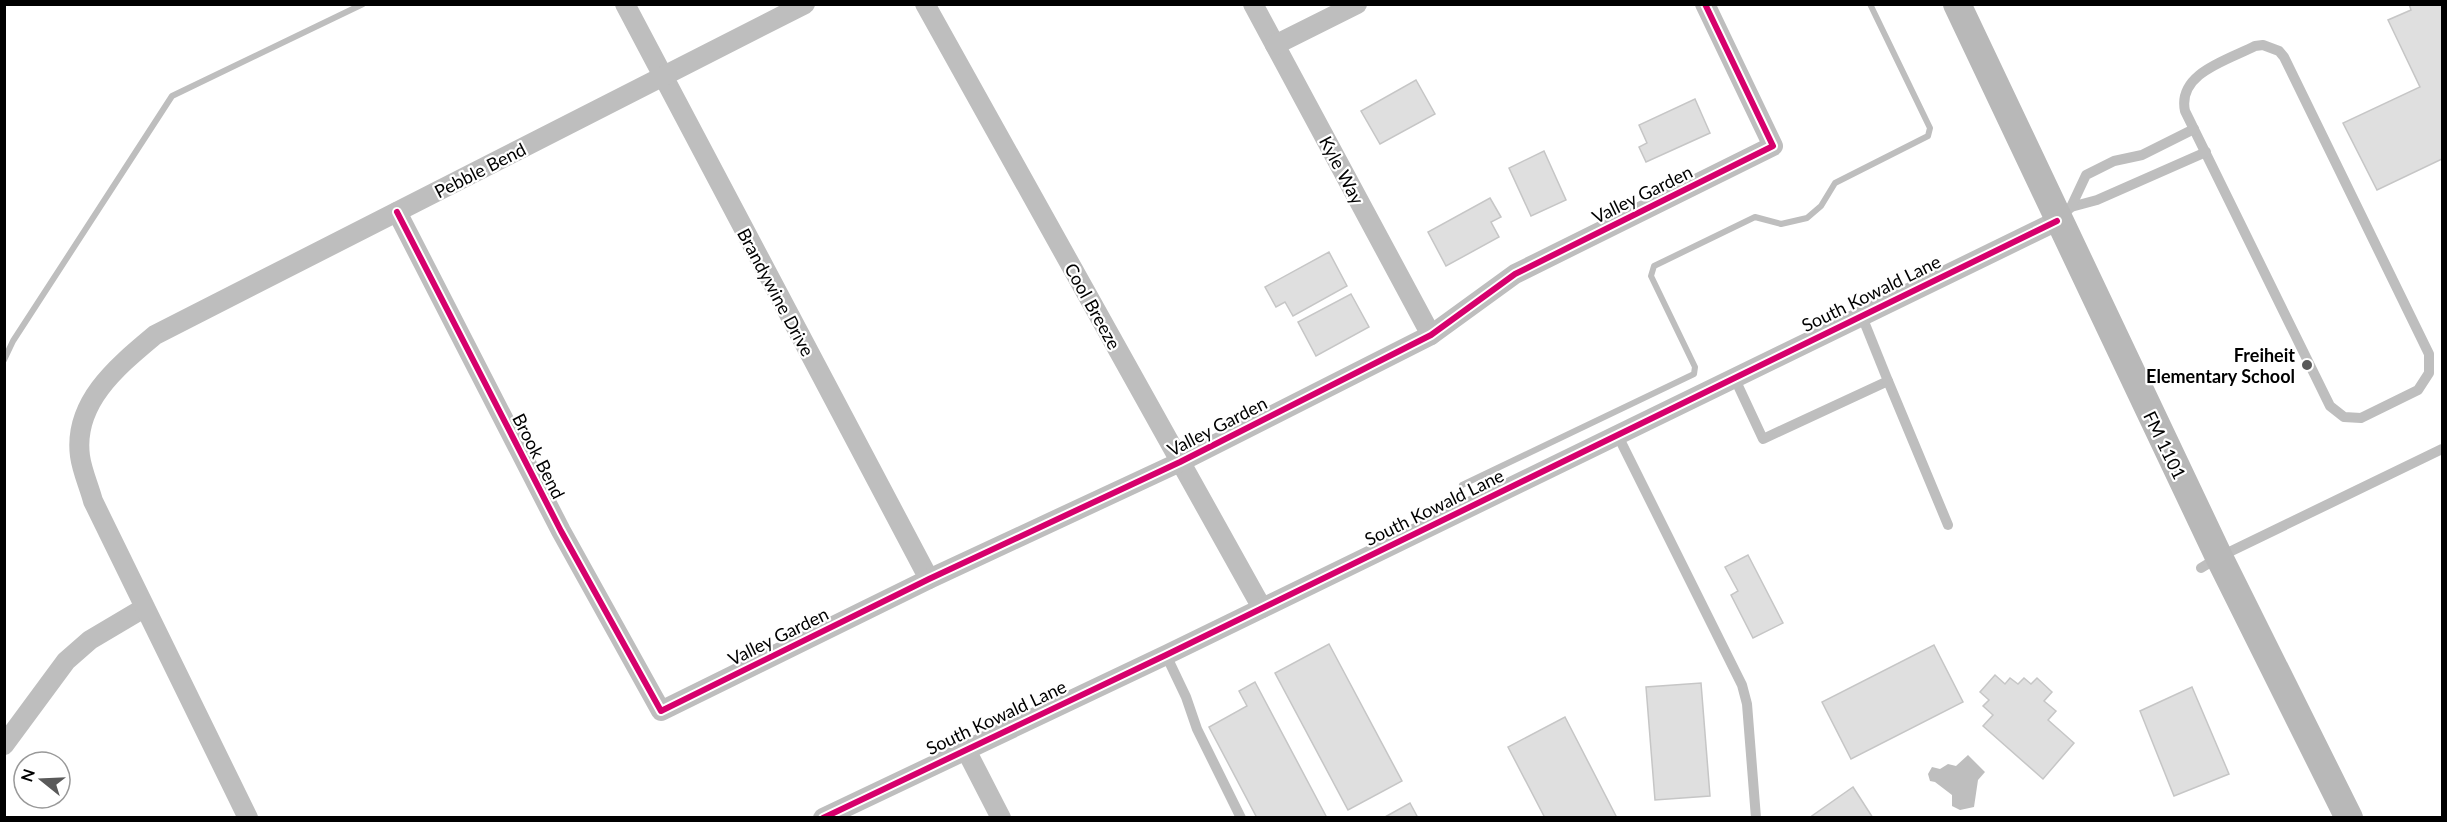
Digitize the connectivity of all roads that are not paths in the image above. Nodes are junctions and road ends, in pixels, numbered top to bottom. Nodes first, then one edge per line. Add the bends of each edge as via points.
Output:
1 (625, 4) edge
2 (805, 4) edge
3 (925, 4) edge
4 (1253, 4) edge
5 (1357, 4) edge
6 (1705, 4) edge
7 (1957, 4) edge
8 (1275, 45) junction
9 (664, 76) junction
10 (2194, 129) junction
11 (2206, 152) junction
12 (397, 212) junction
13 (2064, 214) junction
14 (1861, 314) junction
15 (1431, 335) junction
16 (1734, 376) junction
17 (1888, 381) junction
18 (1617, 434) junction
19 (2442, 449) edge
20 (1180, 462) junction
21 (1948, 525) dead end
22 (2210, 562) junction
23 (929, 579) junction
24 (144, 608) junction
25 (1262, 608) junction
26 (1166, 655) junction
27 (661, 711) joint
28 (4, 745) edge
29 (965, 747) junction
30 (248, 818) edge
31 (823, 818) edge
32 (1001, 818) edge
33 (1241, 818) edge
34 (1756, 818) edge
35 (2349, 818) edge

1 - 9 street, Brandywine Drive
2 - 9 street, Pebble Bend
3 - 20 street, Cool Breeze
4 - 8 street, Kyle Way
5 - 8 street
6 - 15 street, Valley Garden via 1773,146 1515,274
7 - 13 main road, FM 1101 / FM 1101
8 - 15 street, Kyle Way
9 - 12 street, Pebble Bend
9 - 23 street, Brandywine Drive
10 - 11 lane
10 - 11 lane via 2184,102 2188,85 2195,77 2255,46 2279,51 2429,354 2429,373 2418,390 2361,418 2336,413
10 - 13 lane via 2142,155 2114,161 2086,175
11 - 13 lane
12 - 24 street, Pebble Bend via 155,335 111,372 91,401 81,425 80,456 93,501
12 - 27 street, Brook Bend via 561,531
13 - 14 street, South Kowald Lane
13 - 22 main road, FM 1101 / FM 1101
14 - 16 street, South Kowald Lane
14 - 17 lane
15 - 20 street, Valley Garden
16 - 17 lane via 1763,439
16 - 18 street, South Kowald Lane
17 - 21 lane
18 - 25 street, South Kowald Lane
18 - 34 lane via 1742,685
19 - 22 lane
20 - 23 street, Valley Garden
20 - 25 street, Cool Breeze
22 - 35 main road, FM 1101 / FM 1101
23 - 27 street, Valley Garden
24 - 28 street via 90,640 66,661
24 - 30 street, Pebble Bend
25 - 26 street, South Kowald Lane
26 - 29 street, South Kowald Lane
26 - 33 lane
29 - 31 street, South Kowald Lane
29 - 32 street

